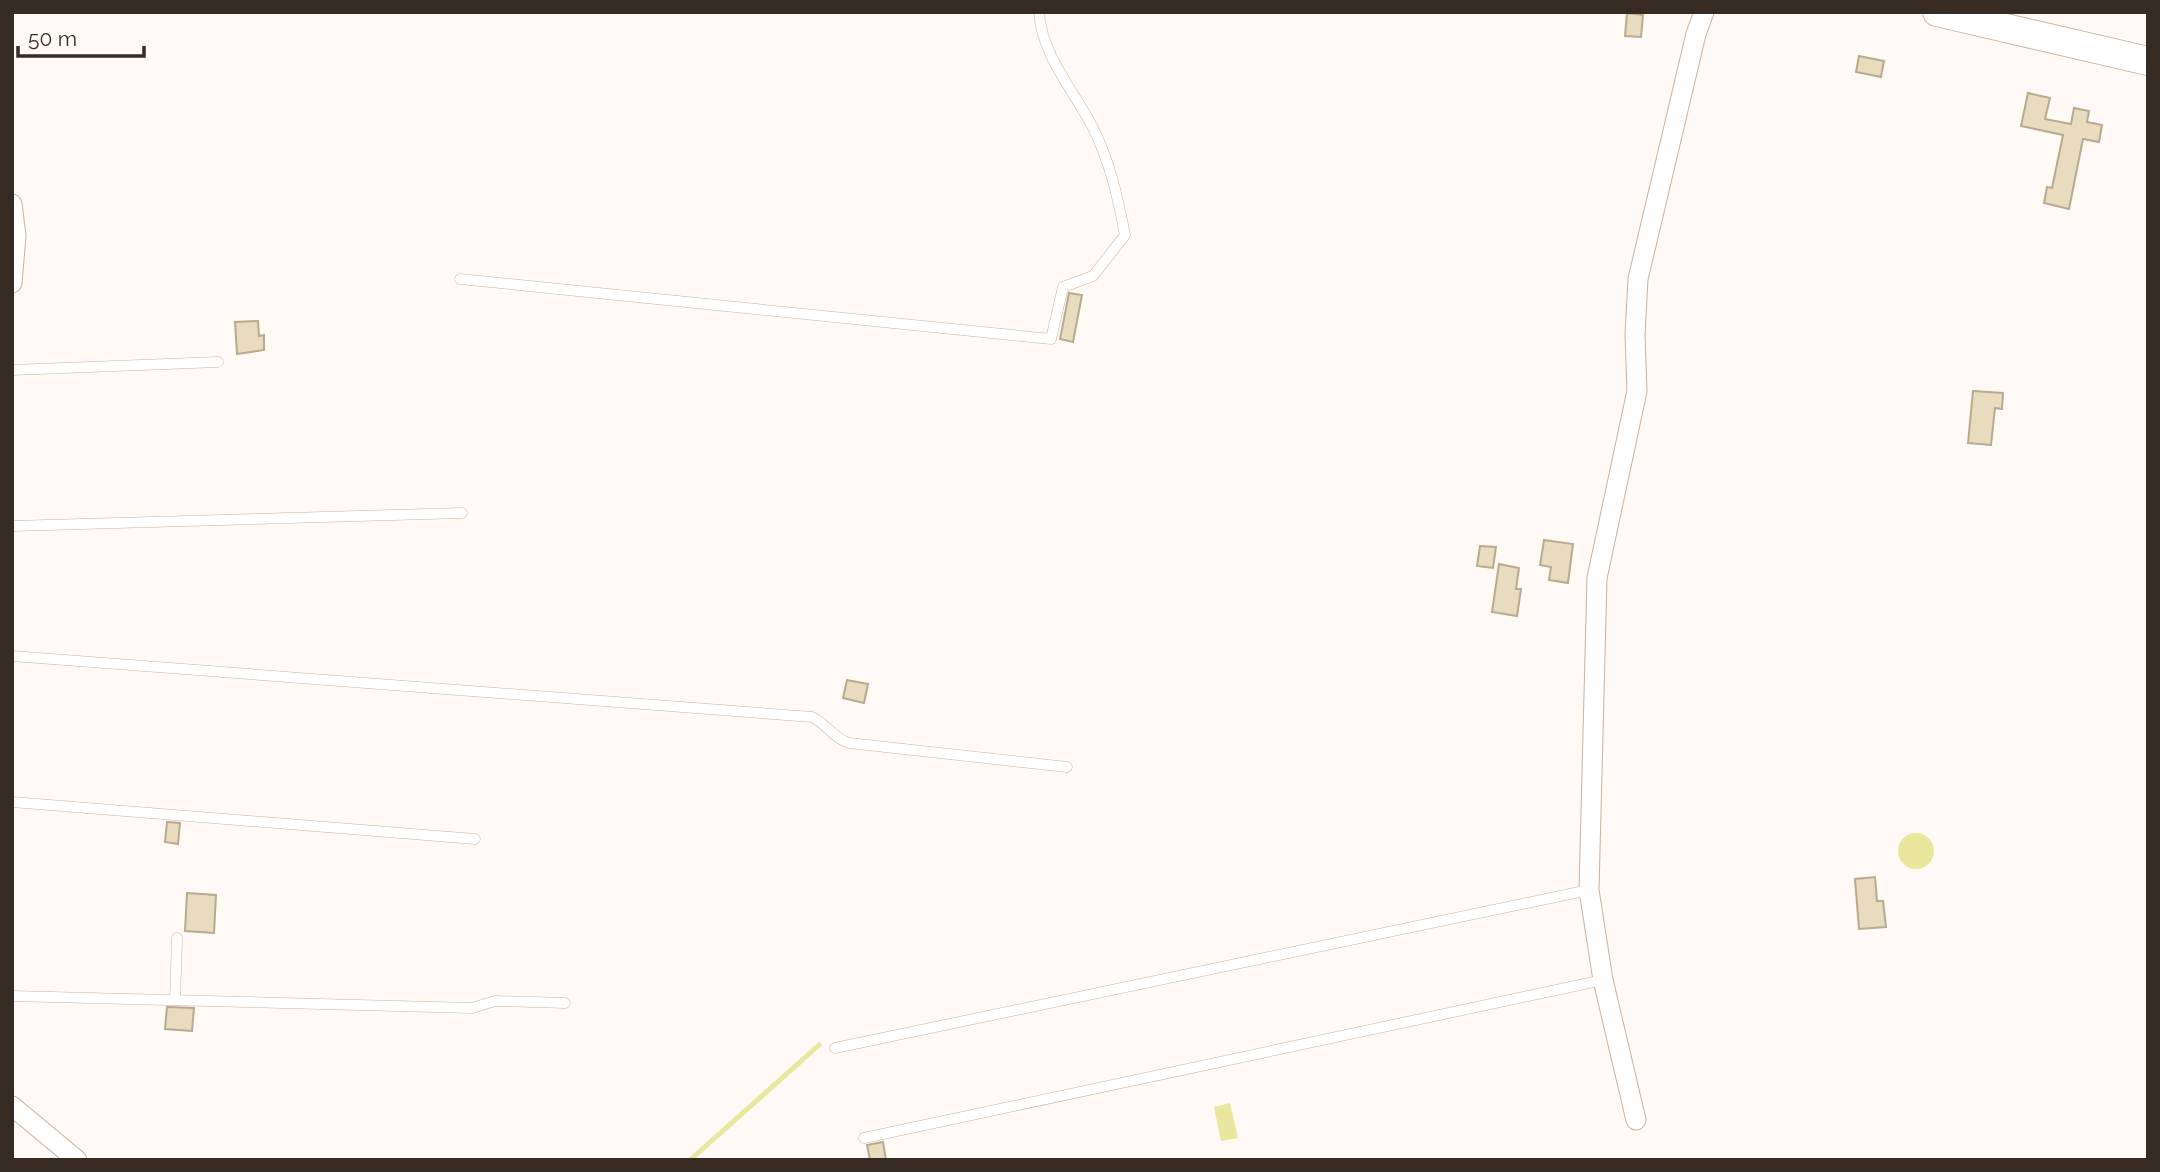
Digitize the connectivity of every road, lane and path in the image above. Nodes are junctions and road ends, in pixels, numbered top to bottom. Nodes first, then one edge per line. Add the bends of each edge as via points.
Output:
1 (1039, 12) edge
2 (1704, 12) edge
3 (1937, 12) edge
4 (2148, 61) edge
5 (12, 204) edge
6 (460, 279) dead end
7 (12, 283) edge
8 (218, 362) dead end
9 (12, 370) edge
10 (462, 513) dead end
11 (12, 526) edge
12 (12, 656) edge
13 (1067, 767) dead end
14 (12, 802) edge
15 (475, 839) dead end
16 (1589, 890) junction
17 (177, 938) dead end
18 (1604, 980) junction
19 (12, 996) edge
20 (175, 1000) junction
21 (565, 1003) dead end
22 (835, 1048) dead end
23 (12, 1106) edge
24 (1636, 1120) dead end
25 (864, 1138) dead end
26 (77, 1160) edge

1 - 6 lane via 1044,40 1092,125 1111,170 1125,235 1093,276 1063,287 1051,339
2 - 16 street via 1638,279 1637,391 1597,578
3 - 4 main road
5 - 7 street via 16,236
8 - 9 lane
10 - 11 lane
12 - 13 lane via 812,716 849,743
14 - 15 lane
16 - 18 street
16 - 22 lane
17 - 20 lane
18 - 24 street
18 - 25 lane
19 - 20 lane
20 - 21 lane via 472,1008 495,1001
23 - 26 street

